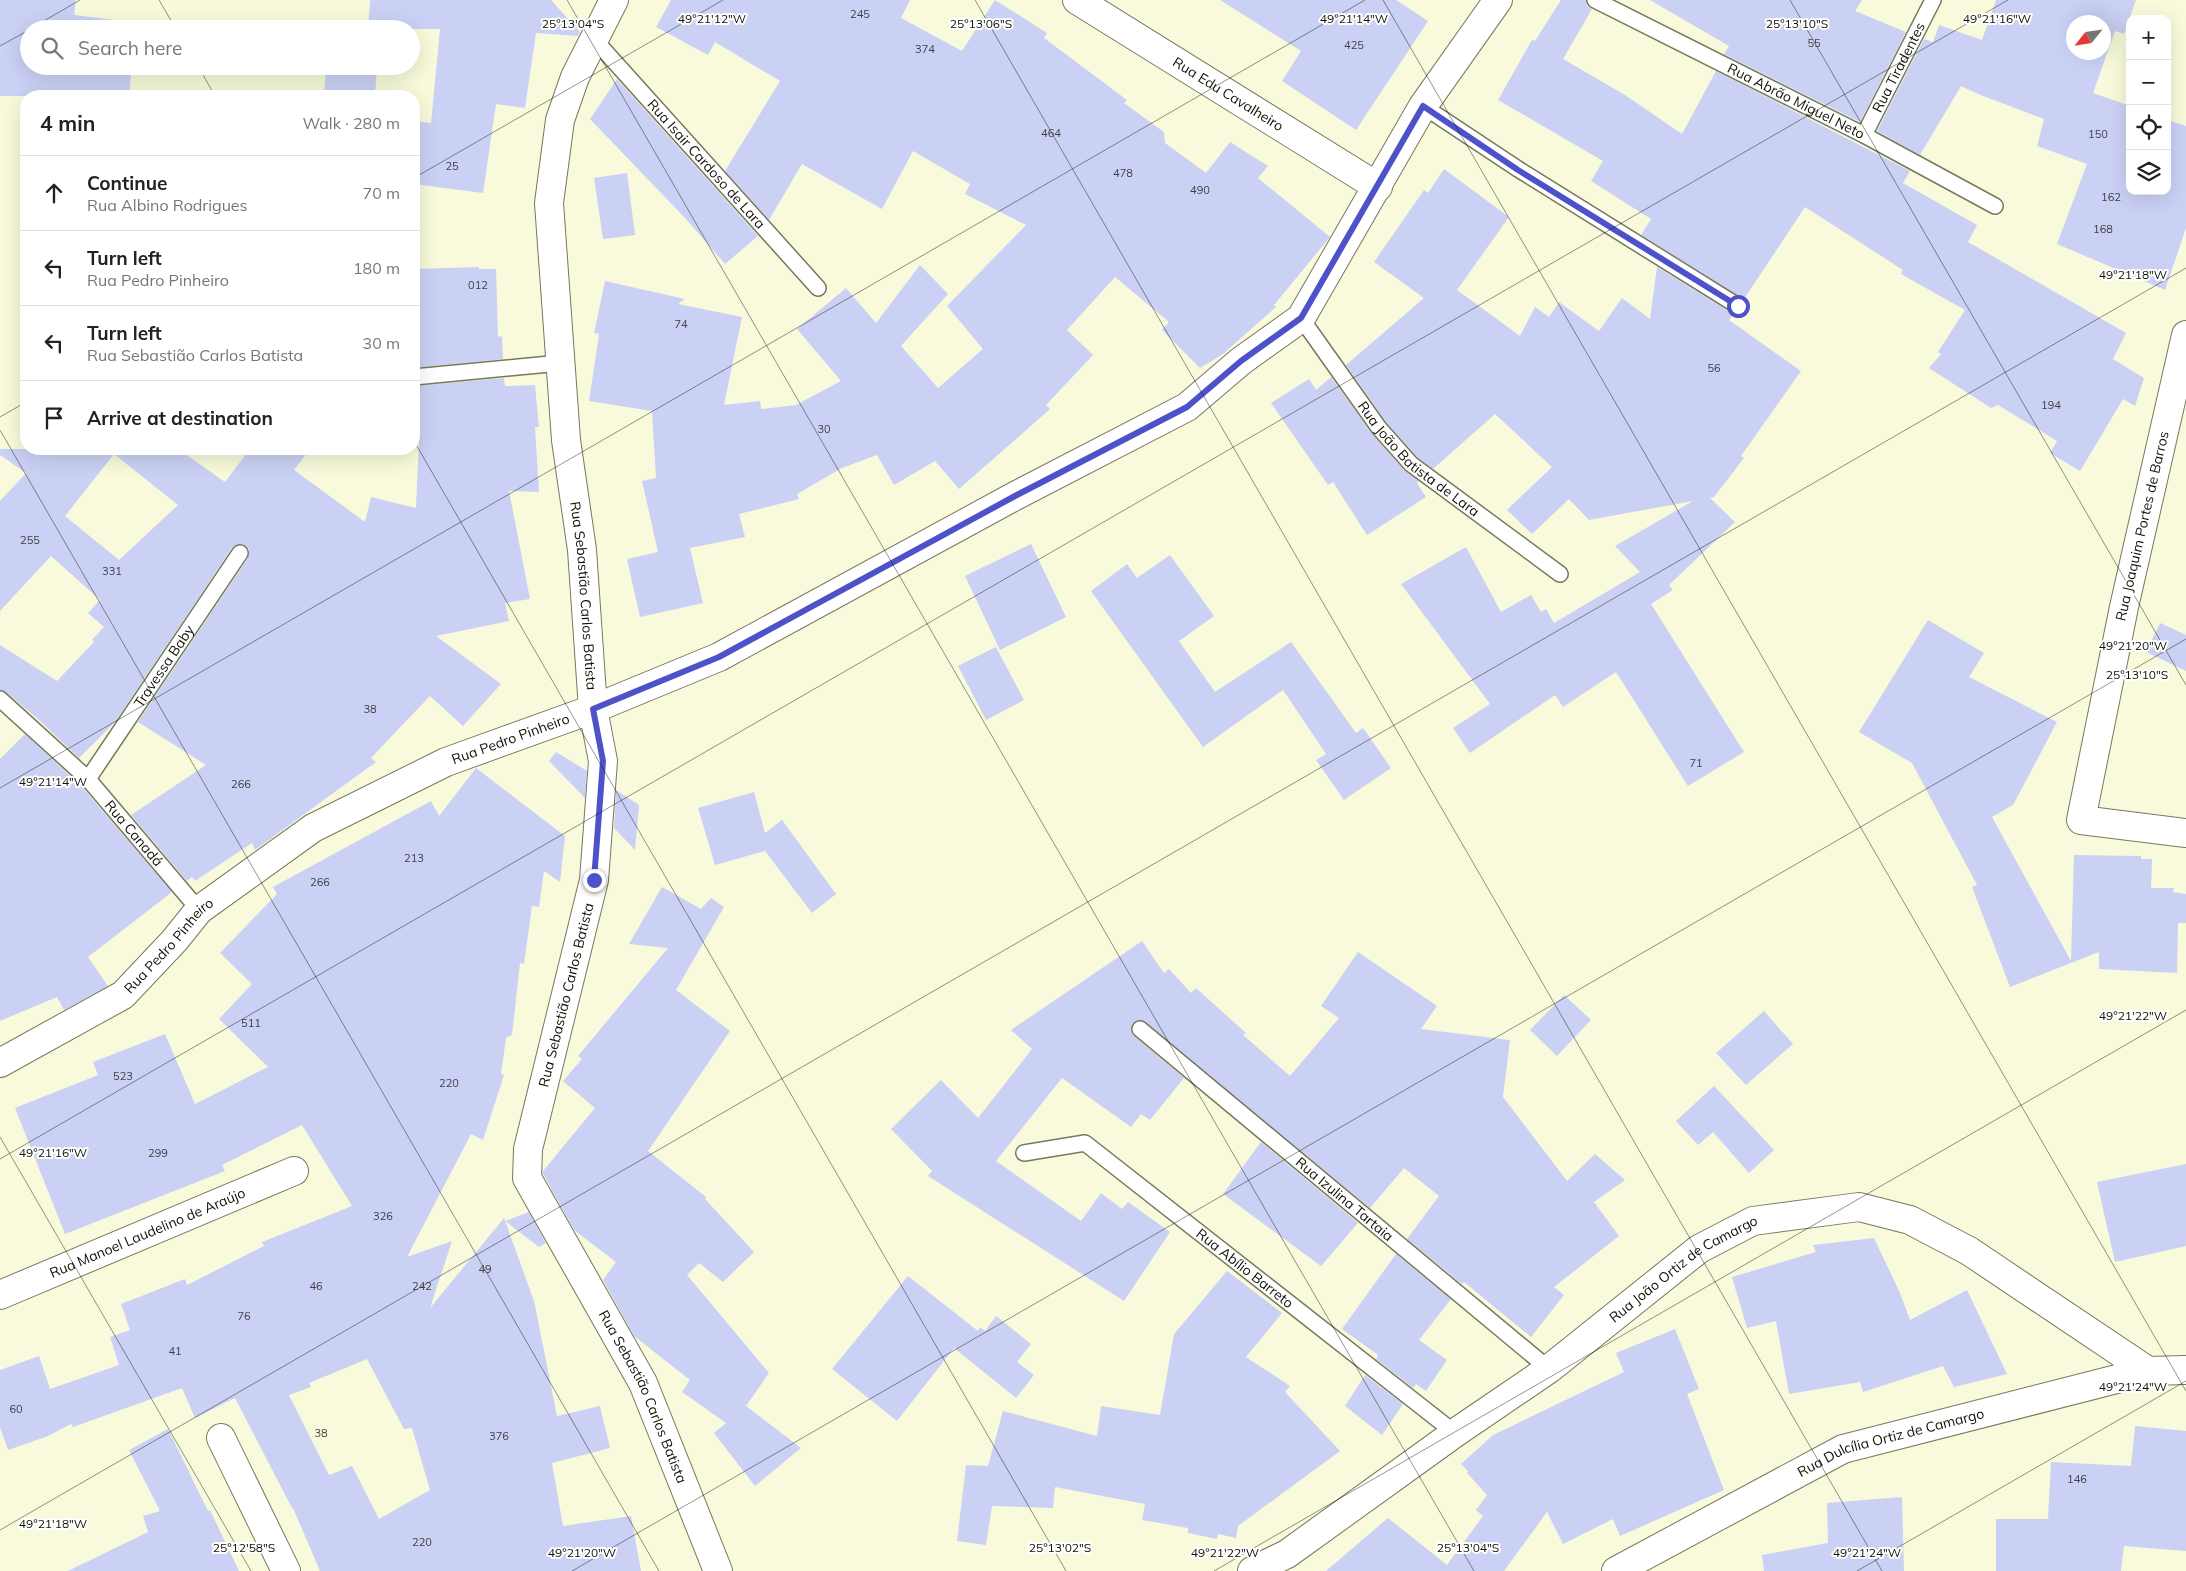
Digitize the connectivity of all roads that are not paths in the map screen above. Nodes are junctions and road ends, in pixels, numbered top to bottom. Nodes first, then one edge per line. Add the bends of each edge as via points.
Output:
1 (614, 0) edge
2 (1077, 0) edge
3 (1498, 0) edge
4 (1595, 0) edge
5 (1932, 0) edge
6 (594, 39) junction
7 (1423, 106) junction
8 (1864, 135) junction
9 (1378, 187) junction
10 (1995, 206) dead end
11 (818, 288) dead end
12 (1738, 306) dead end
13 (1301, 318) junction
14 (2186, 335) edge
15 (560, 364) junction
16 (420, 376) edge
17 (240, 553) dead end
18 (1560, 574) dead end
19 (0, 699) edge
20 (593, 709) junction
21 (88, 779) junction
22 (2186, 834) edge
23 (199, 910) junction
24 (1140, 1029) dead end
25 (0, 1064) edge
26 (1024, 1153) dead end
27 (294, 1171) dead end
28 (0, 1295) edge
29 (1548, 1369) junction
30 (2186, 1370) edge
31 (2148, 1371) junction
32 (1455, 1433) junction
33 (221, 1438) dead end
34 (286, 1571) edge
35 (718, 1571) edge
36 (1252, 1571) edge
37 (1616, 1571) edge

1 - 6 street, Rua Sebastião Carlos Batista
2 - 9 street, Rua Edu Cavalheiro
3 - 7 street, Rua Pedro Pinheiro
4 - 8 lane, Rua Abrão Miguel Neto
5 - 8 lane, Rua Tiradentes
6 - 11 lane, Rua Isair Cardoso de Lara
6 - 15 street, Rua Sebastião Carlos Batista via 575,77 560,120 550,203
7 - 9 street, Rua Pedro Pinheiro
7 - 12 lane via 1518,170
8 - 10 lane, Rua Abrão Miguel Neto
9 - 13 street, Rua Pedro Pinheiro
13 - 18 lane, Rua João Batista de Lara via 1379,428 1411,464
13 - 20 street, Rua Pedro Pinheiro via 1241,361 1187,407 1015,496 719,657
14 - 22 street, Rua Joaquim Portes de Barros via 2124,607 2081,820
15 - 16 lane
15 - 20 street, Rua Sebastião Carlos Batista via 566,440 582,550
17 - 21 lane, Travessa Baby
19 - 21 lane, Rua Canadá
20 - 23 street, Rua Pedro Pinheiro via 446,762 313,828
20 - 35 street, Rua Sebastião Carlos Batista via 603,761 594,880 528,1149 527,1178 643,1383
21 - 23 lane, Rua Canadá
23 - 25 street, Rua Pedro Pinheiro via 123,996
24 - 29 lane, Rua Izulina Tartaia
26 - 32 lane, Rua Abílio Barreto via 1085,1143
27 - 28 street, Rua Manoel Laudelino de Araújo
29 - 31 street, Rua João Ortiz de Camargo via 1699,1249 1753,1221 1858,1207 1910,1220 1969,1251
29 - 32 street, Rua João Ortiz de Camargo
30 - 31 street, Rua Dulcília Ortiz de Camargo
31 - 37 street, Rua Dulcília Ortiz de Camargo via 1843,1449
32 - 36 street, Rua João Ortiz de Camargo via 1288,1554
33 - 34 street

